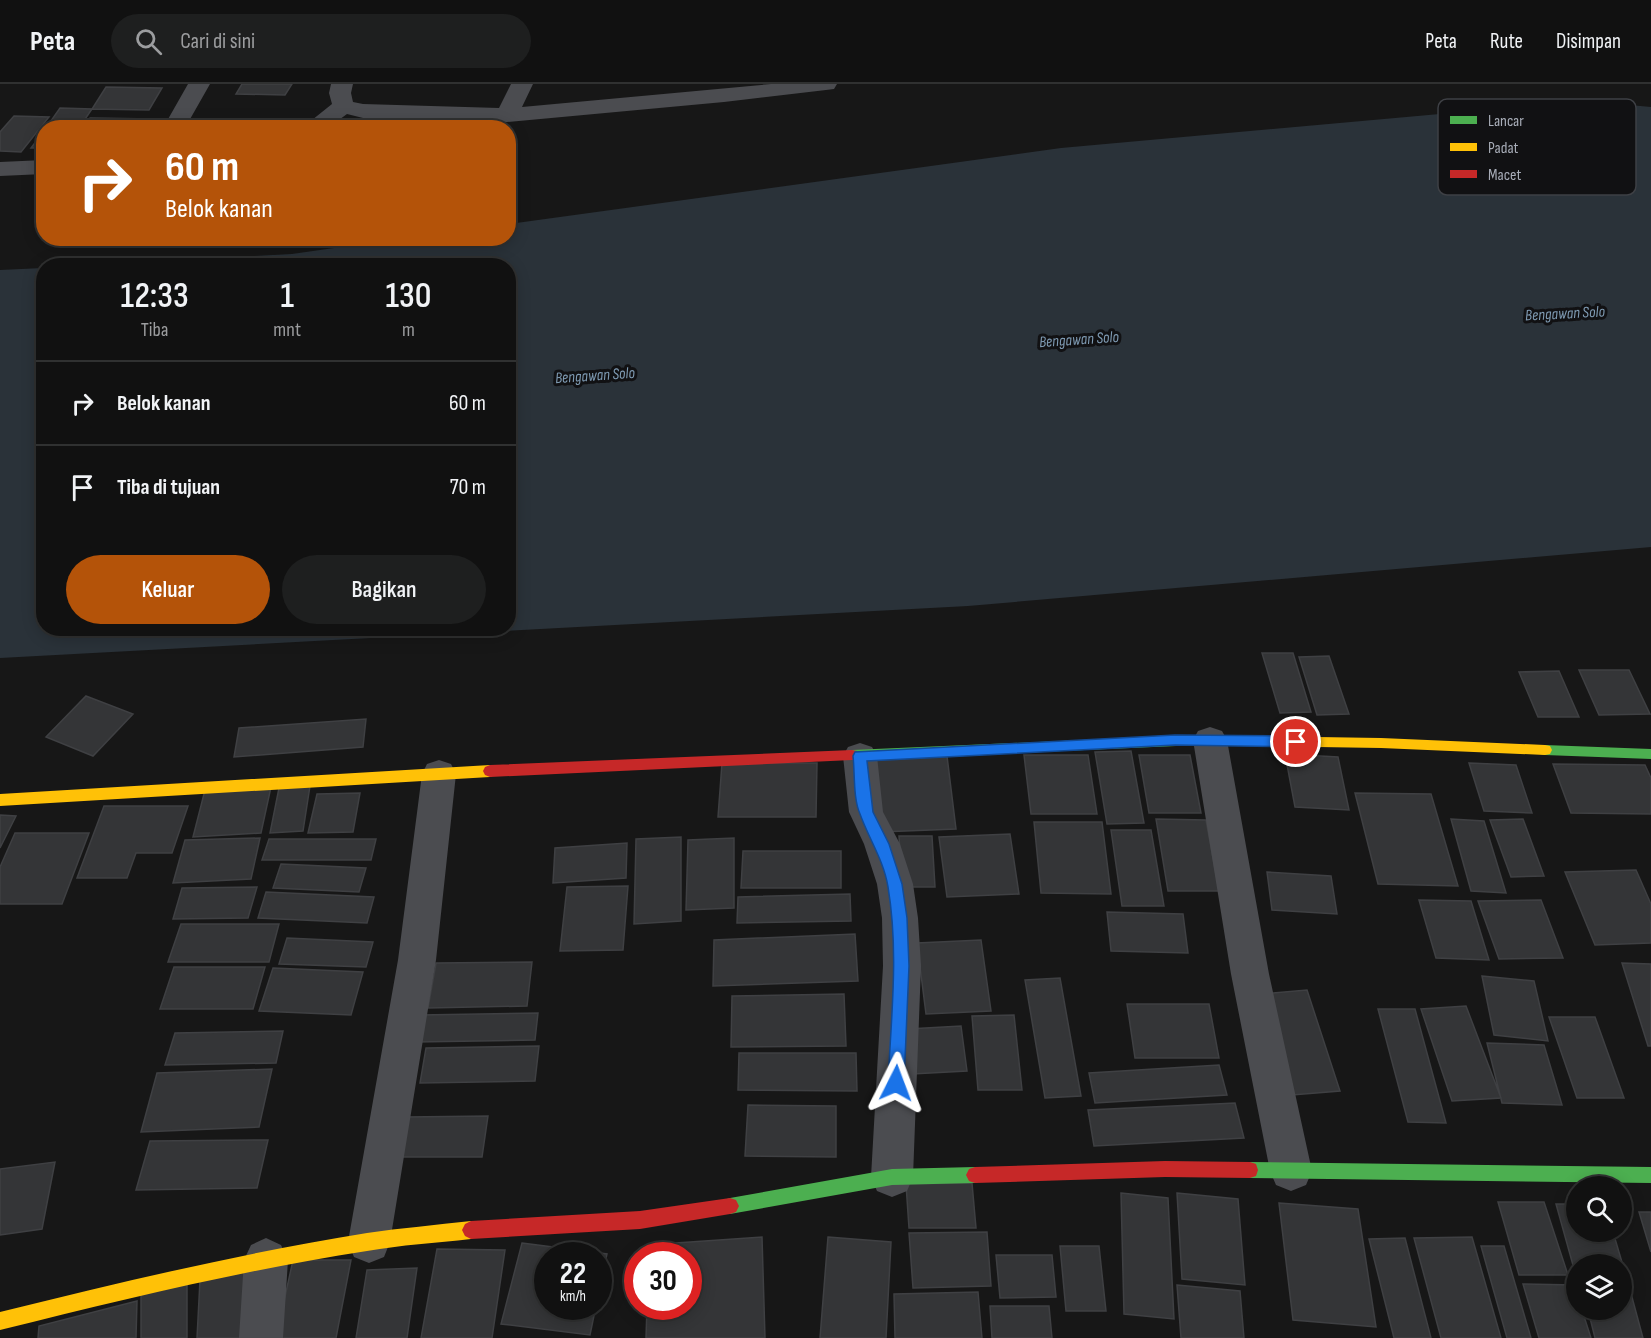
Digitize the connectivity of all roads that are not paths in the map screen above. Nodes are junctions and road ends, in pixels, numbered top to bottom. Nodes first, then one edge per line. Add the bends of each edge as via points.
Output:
1 (199, 84) edge
2 (522, 84) edge
3 (826, 84) edge
4 (342, 95) edge
5 (507, 115) junction
6 (179, 120) edge
7 (320, 120) edge
8 (36, 167) edge
9 (0, 169) edge
10 (1210, 740) junction
11 (1651, 754) edge
12 (860, 756) junction
13 (439, 774) junction
14 (0, 800) edge
15 (1291, 1171) junction
16 (1651, 1175) edge
17 (892, 1177) junction
18 (369, 1242) junction
19 (266, 1260) junction
20 (0, 1321) edge
21 (261, 1338) edge

1 - 6 street
2 - 5 street
3 - 5 street
4 - 5 street via 363,111
4 - 7 street
8 - 9 street
10 - 11 street
10 - 12 street
10 - 15 street via 1250,974
12 - 13 street
12 - 17 street via 866,812 895,884 900,918 902,966
13 - 14 street
13 - 18 street via 417,960
15 - 16 street
15 - 17 street
17 - 18 street via 640,1220 475,1230
18 - 19 street
19 - 20 street
19 - 21 street

